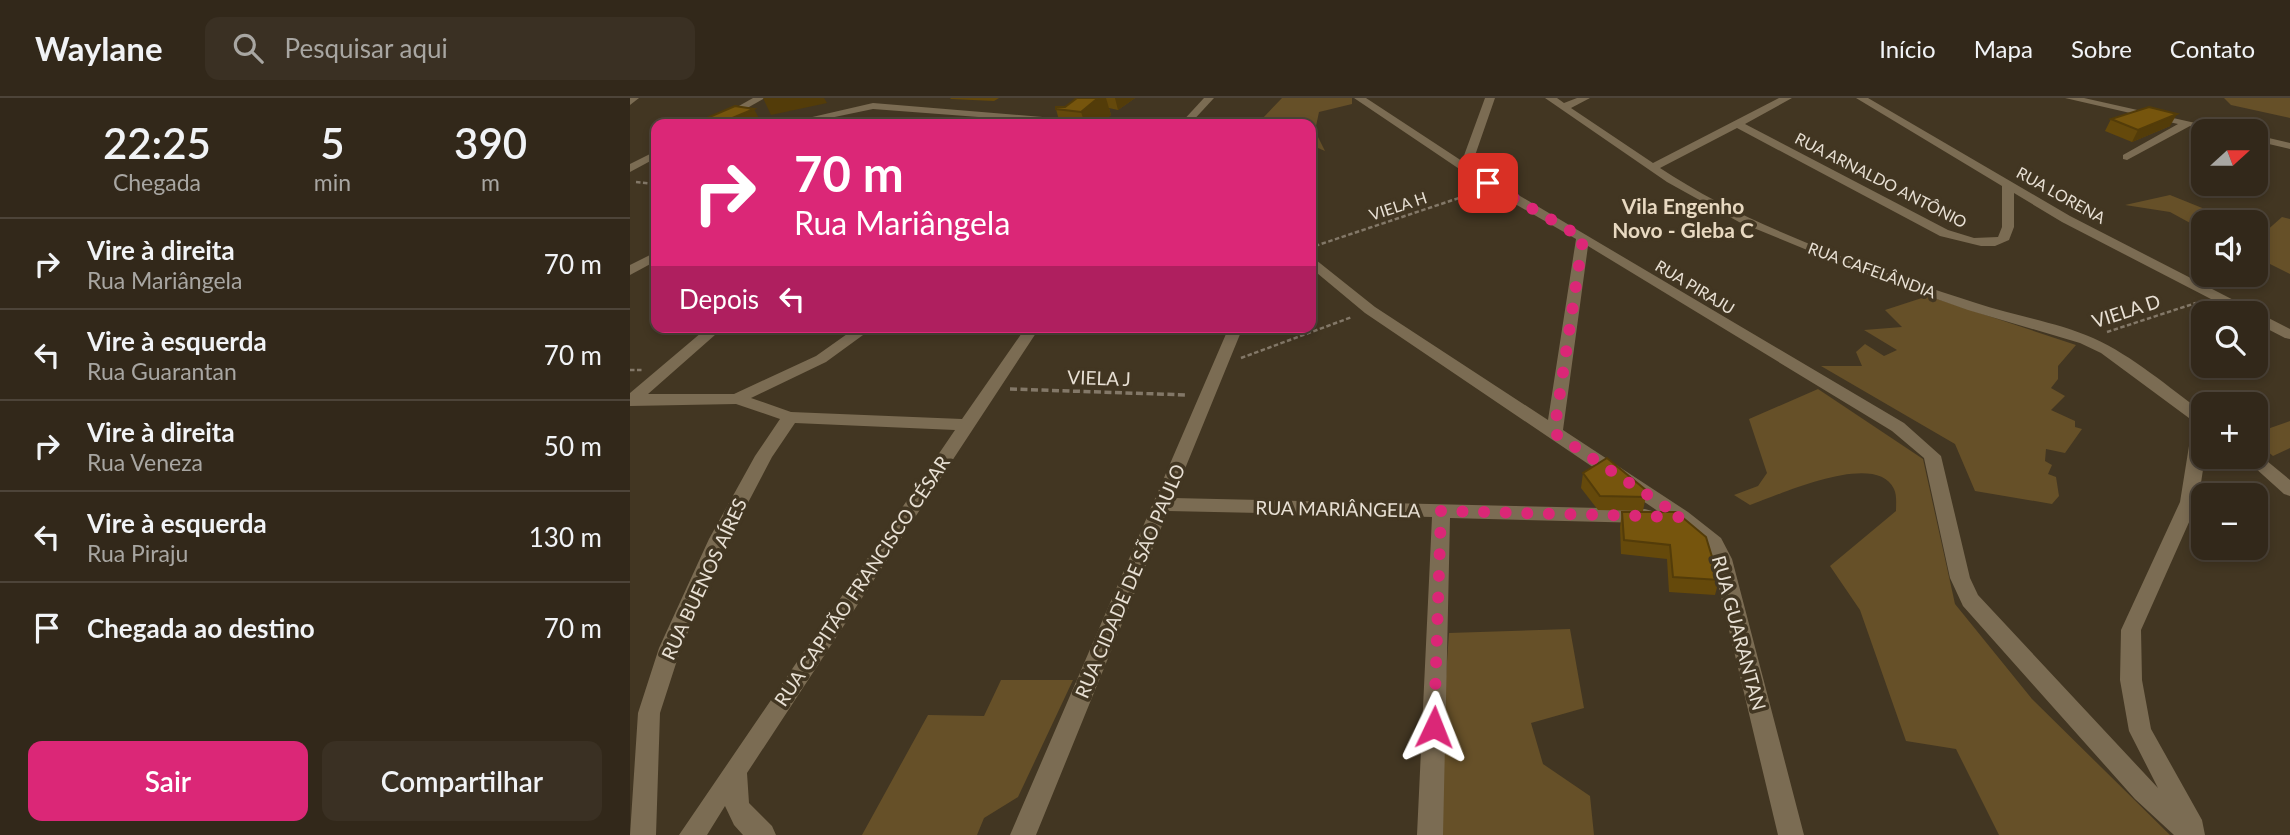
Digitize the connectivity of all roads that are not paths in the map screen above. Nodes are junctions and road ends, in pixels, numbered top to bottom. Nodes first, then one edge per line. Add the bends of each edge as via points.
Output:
1 (634, 98) edge
2 (760, 98) edge
3 (1102, 98) edge
4 (1209, 98) edge
5 (1359, 98) edge
6 (1490, 98) edge
7 (1550, 98) edge
8 (1585, 98) edge
9 (1787, 98) edge
10 (1861, 98) edge
11 (2070, 98) edge
12 (630, 102) edge
13 (1564, 107) junction
14 (721, 119) edge
15 (811, 119) edge
16 (1028, 119) edge
17 (1073, 119) edge
18 (1190, 119) edge
19 (2188, 123) junction
20 (1737, 124) junction
21 (2191, 124) edge
22 (2268, 141) edge
23 (2290, 146) edge
24 (651, 157) edge
25 (2127, 157) dead end
26 (1653, 167) junction
27 (1465, 168) junction
28 (630, 169) edge
29 (2008, 186) junction
30 (1583, 238) junction
31 (651, 259) edge
32 (1316, 266) edge
33 (630, 271) edge
34 (2225, 301) edge
35 (2268, 323) edge
36 (710, 333) edge
37 (858, 333) edge
38 (1029, 333) edge
39 (1234, 333) edge
40 (2290, 335) edge
41 (737, 399) junction
42 (631, 400) edge
43 (2191, 412) edge
44 (790, 417) junction
45 (965, 425) junction
46 (1554, 433) junction
47 (2194, 469) edge
48 (2266, 469) edge
49 (2290, 490) edge
50 (1162, 504) junction
51 (1441, 511) junction
52 (1681, 517) junction
53 (737, 768) junction
54 (643, 835) edge
55 (692, 835) edge
56 (763, 835) edge
57 (1023, 835) edge
58 (1430, 835) edge
59 (1791, 835) edge
60 (2194, 835) edge

1 - 12 street
2 - 14 street
3 - 17 street
4 - 18 street
5 - 27 street, RUA PIRAJU
6 - 27 street
7 - 13 street, RUA CAFELÂNDIA
8 - 13 street
9 - 20 street
10 - 29 street, RUA LORENA
11 - 19 street
13 - 26 street, RUA CAFELÂNDIA
15 - 16 street via 873,106
19 - 21 street
19 - 25 street
20 - 26 street
20 - 29 street, RUA ARNALDO ANTÔNIO via 1966,241 2003,240 2008,227
22 - 23 street
24 - 28 street
26 - 43 street, RUA CAFELÂNDIA via 1712,204 1778,235 1973,307 2085,340 2106,350
27 - 30 street, RUA PIRAJU
29 - 34 street, RUA LORENA
30 - 46 street
30 - 60 street, RUA PIRAJU via 1924,447 1934,464 1969,600 2144,791
31 - 33 street
32 - 46 street, RUA GUARANTAN via 1370,310
35 - 40 street
36 - 42 street
37 - 41 street via 821,359
38 - 45 street, RUA CAPITÃO FRANCISCO CÉSAR
39 - 50 street, RUA CIDADE DE SÃO PAULO
41 - 42 street
41 - 44 street
44 - 45 street
44 - 54 street, RUA BUENOS AÍRES via 719,539 670,648 649,713
45 - 53 street, RUA CAPITÃO FRANCISCO CÉSAR
46 - 52 street, RUA GUARANTAN
47 - 60 street via 2189,502 2132,630 2131,642 2131,680 2140,731
48 - 49 street
50 - 51 street, RUA MARIÂNGELA
50 - 57 street, RUA CIDADE DE SÃO PAULO
51 - 52 street, RUA MARIÂNGELA
51 - 58 street
52 - 59 street, RUA GUARANTAN via 1714,543 1722,559
53 - 55 street, RUA CAPITÃO FRANCISCO CÉSAR
53 - 56 street via 733,794 744,822

